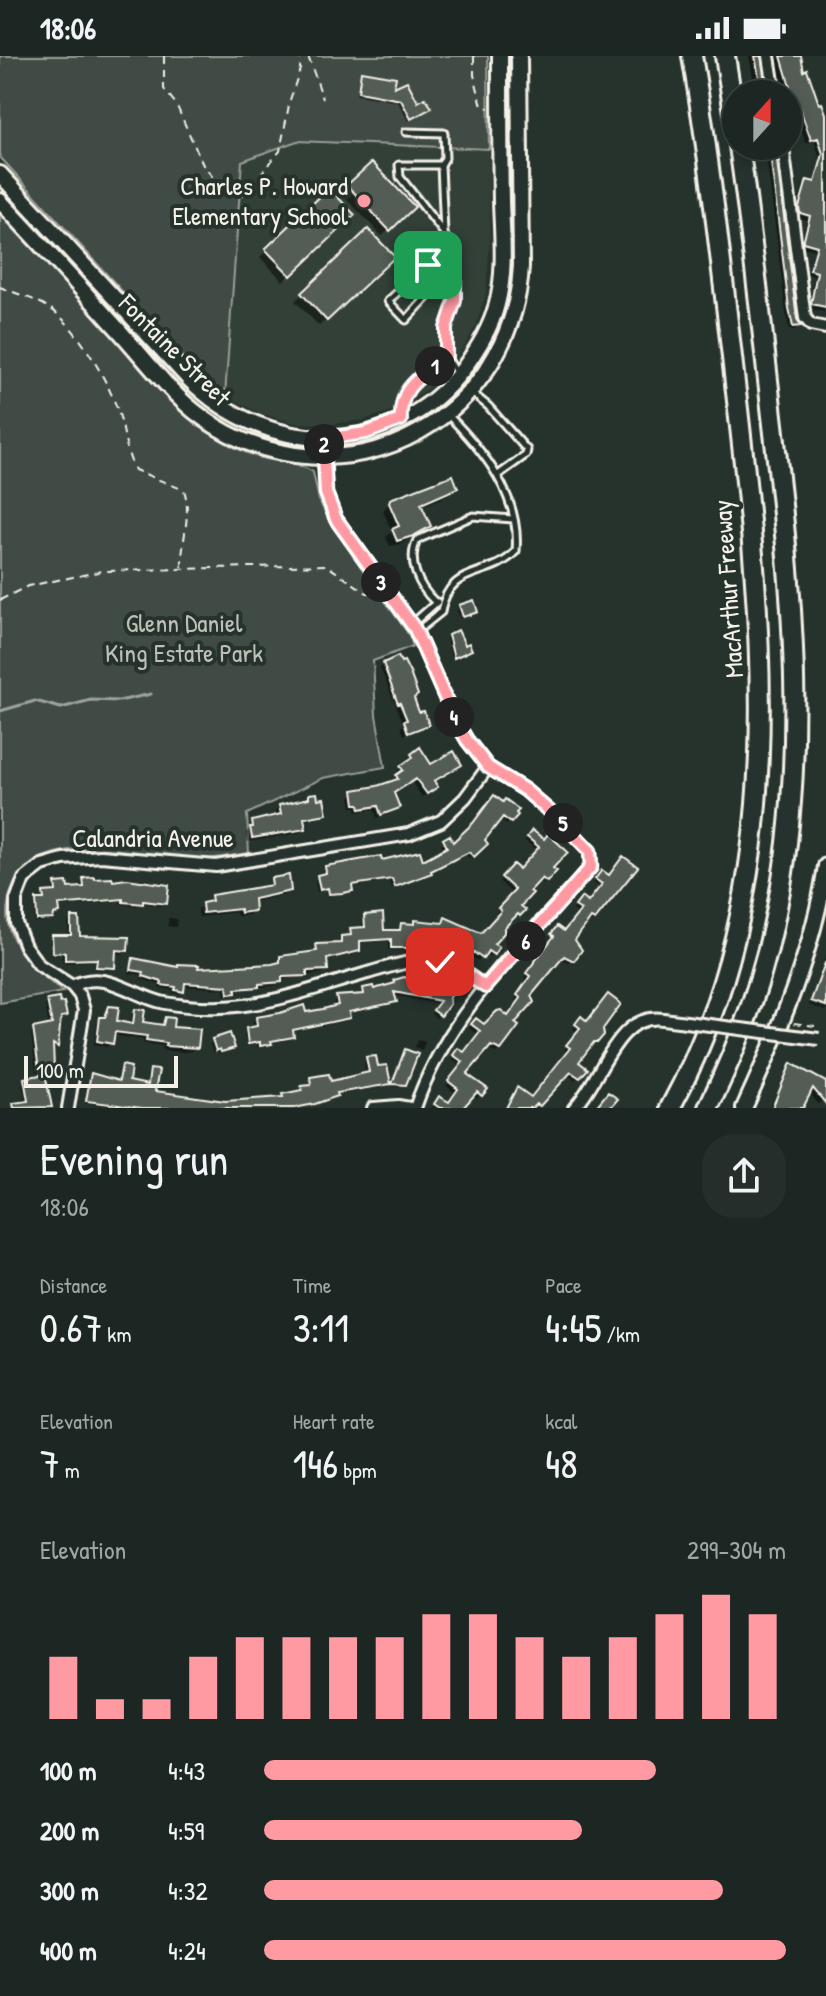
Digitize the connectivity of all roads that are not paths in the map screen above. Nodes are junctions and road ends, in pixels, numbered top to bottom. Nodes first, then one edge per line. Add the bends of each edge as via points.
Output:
1 (500, 56) edge
2 (519, 56) edge
3 (692, 56) edge
4 (725, 56) edge
5 (769, 56) edge
6 (729, 80) edge
7 (773, 80) edge
8 (500, 83) junction
9 (519, 83) junction
10 (406, 132) dead end
11 (741, 160) edge
12 (785, 160) edge
13 (441, 165) junction
14 (0, 174) edge
15 (0, 201) edge
16 (444, 233) junction
17 (448, 246) junction
18 (428, 265) junction
19 (826, 328) edge
20 (446, 356) junction
21 (458, 375) junction
22 (470, 391) junction
23 (446, 413) junction
24 (401, 420) junction
25 (323, 439) junction
26 (324, 458) junction
27 (498, 475) junction
28 (513, 519) junction
29 (435, 602) junction
30 (442, 602) junction
31 (414, 628) junction
32 (488, 767) junction
33 (826, 866) edge
34 (72, 986) junction
35 (485, 987) junction
36 (822, 1040) edge
37 (68, 1108) edge
38 (373, 1108) edge
39 (412, 1108) edge
40 (574, 1108) edge
41 (670, 1108) edge
42 (708, 1108) edge
43 (744, 1108) edge

1 - 8 street, Fontaine Street
2 - 9 street, Fontaine Street
3 - 41 highway, MacArthur Freeway via 713,190 755,559 760,743 753,845 737,934 716,1006
4 - 6 highway
5 - 7 street
8 - 9 lane
8 - 21 street, Fontaine Street via 501,285 486,334
9 - 22 street, Fontaine Street via 520,289 498,352
10 - 13 lane via 444,133
11 - 42 highway via 787,542 794,743 788,835 773,928 747,1018
12 - 19 street via 803,310 811,325
13 - 16 lane
13 - 16 lane via 399,165 400,177
14 - 25 street, Fontaine Street via 204,394 235,416 273,432
15 - 26 street, Fontaine Street via 191,408 246,442 294,456
16 - 17 lane
17 - 18 lane
17 - 20 lane via 455,269 455,301 446,328
18 - 18 lane via 388,301 406,320 430,294
20 - 21 lane
20 - 24 lane via 407,389 400,404
21 - 24 street, Fontaine Street via 426,406
22 - 23 street, Fontaine Street
22 - 27 lane via 527,450
23 - 26 street, Fontaine Street via 393,445
23 - 27 lane
24 - 25 street, Fontaine Street via 366,433
25 - 26 street
26 - 31 street via 326,493 336,519
27 - 28 lane
28 - 29 lane via 473,516 417,540 413,566
28 - 30 lane via 516,551 501,563 459,578
29 - 30 lane
29 - 31 lane
30 - 31 lane via 441,612
31 - 32 street via 454,718
32 - 34 street, Calandria Avenue via 441,821 409,834 216,866 101,856 42,865 24,879 16,900 16,923 39,965
32 - 35 street via 564,824 590,851 591,867
33 - 43 street via 807,945
34 - 35 street via 99,979 163,1003 249,1005 414,960 440,962
34 - 37 street via 84,1010
35 - 39 street via 440,1049
36 - 40 street, bridge via 645,1018 627,1029
38 - 39 street

